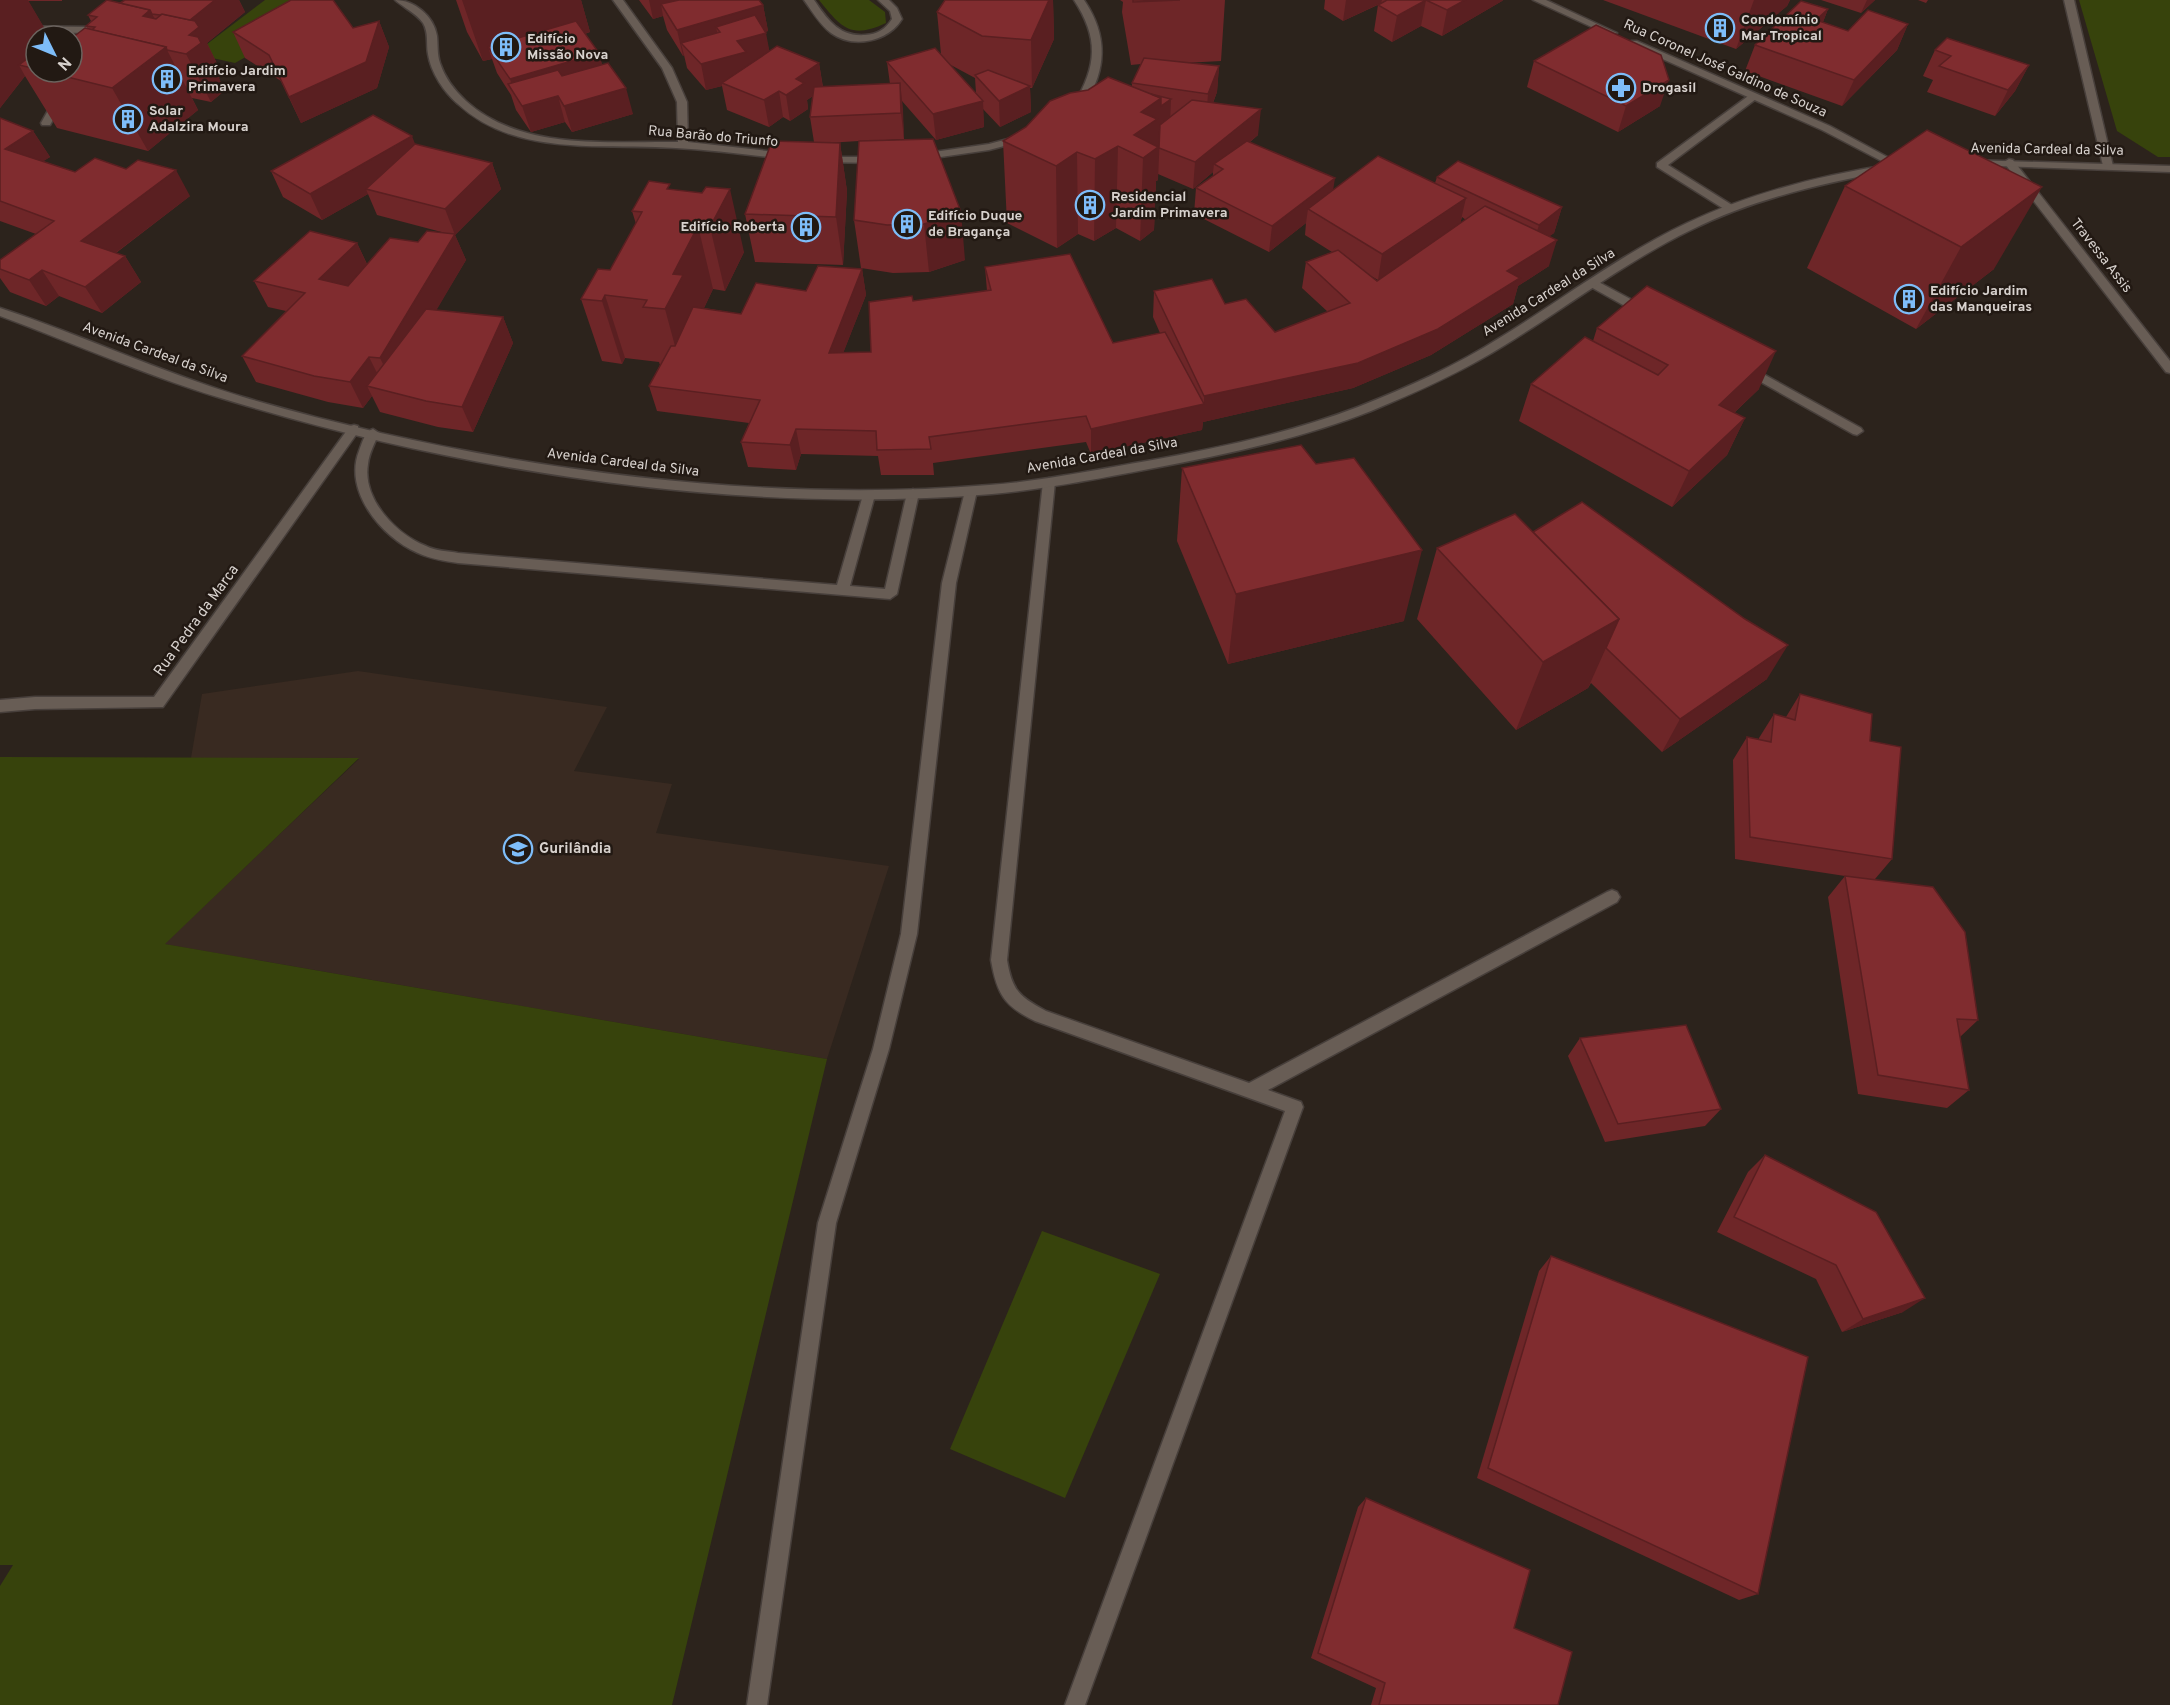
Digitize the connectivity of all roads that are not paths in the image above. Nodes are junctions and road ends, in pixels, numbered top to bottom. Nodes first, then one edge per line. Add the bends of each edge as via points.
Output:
1 (400, 0) edge
2 (618, 0) edge
3 (808, 0) edge
4 (883, 0) edge
5 (1079, 0) edge
6 (1538, 0) edge
7 (2069, 0) edge
8 (103, 20) edge
9 (0, 29) edge
10 (98, 30) junction
11 (92, 40) edge
12 (63, 92) dead end
13 (1755, 96) junction
14 (1071, 110) edge
15 (46, 123) dead end
16 (1032, 134) edge
17 (683, 146) junction
18 (793, 157) edge
19 (816, 159) edge
20 (2009, 162) junction
21 (1959, 163) edge
22 (1905, 166) joint
23 (2108, 166) junction
24 (2170, 169) edge
25 (1728, 207) junction
26 (1593, 283) junction
27 (0, 312) edge
28 (1652, 316) edge
29 (1734, 362) edge
30 (2170, 369) edge
31 (354, 429) junction
32 (1857, 431) dead end
33 (373, 433) junction
34 (1049, 482) junction
35 (913, 492) junction
36 (970, 492) junction
37 (869, 495) junction
38 (842, 590) junction
39 (0, 706) edge
40 (1612, 897) dead end
41 (1249, 1091) junction
42 (757, 1705) edge
43 (1075, 1705) edge

1 - 17 street, Rua Barão do Triunfo via 424,17 432,32 434,59 443,79 467,107 492,124 523,135 575,142
2 - 17 street via 667,68 682,102
3 - 4 street via 827,26 846,38 861,39 892,29 897,19
5 - 14 street via 1096,33 1099,62 1089,90
6 - 13 street, Rua Coronel José Galdino de Souza
7 - 23 street
8 - 10 street
9 - 10 street
10 - 11 street
12 - 15 street
13 - 22 street, Rua Coronel José Galdino de Souza
13 - 25 street via 1661,165
16 - 19 street via 989,147 935,156
17 - 18 street, Rua Barão do Triunfo
20 - 21 street, Avenida Cardeal da Silva
20 - 23 street, Avenida Cardeal da Silva
20 - 30 street, Travessa Assis
22 - 25 street, Avenida Cardeal da Silva via 1827,178
23 - 24 street, Avenida Cardeal da Silva
25 - 26 street, Avenida Cardeal da Silva via 1659,241
26 - 28 street
26 - 34 street, Avenida Cardeal da Silva via 1423,385 1339,418 1249,443
27 - 31 street, Avenida Cardeal da Silva via 247,402
29 - 32 street
31 - 33 street, Avenida Cardeal da Silva
31 - 39 street, Rua Pedra da Marca via 158,704
33 - 37 street, Avenida Cardeal da Silva via 494,460 607,478 716,489
33 - 38 street via 361,467 366,498 390,528 422,550 458,558
34 - 36 street, Avenida Cardeal da Silva
34 - 41 street via 999,960 1002,983 1015,1004 1041,1016
35 - 36 street, Avenida Cardeal da Silva
35 - 37 street, Avenida Cardeal da Silva
35 - 38 street via 890,594
36 - 42 street via 949,583 909,934 881,1049 827,1223
37 - 38 street
40 - 41 street
41 - 43 street via 1294,1107

